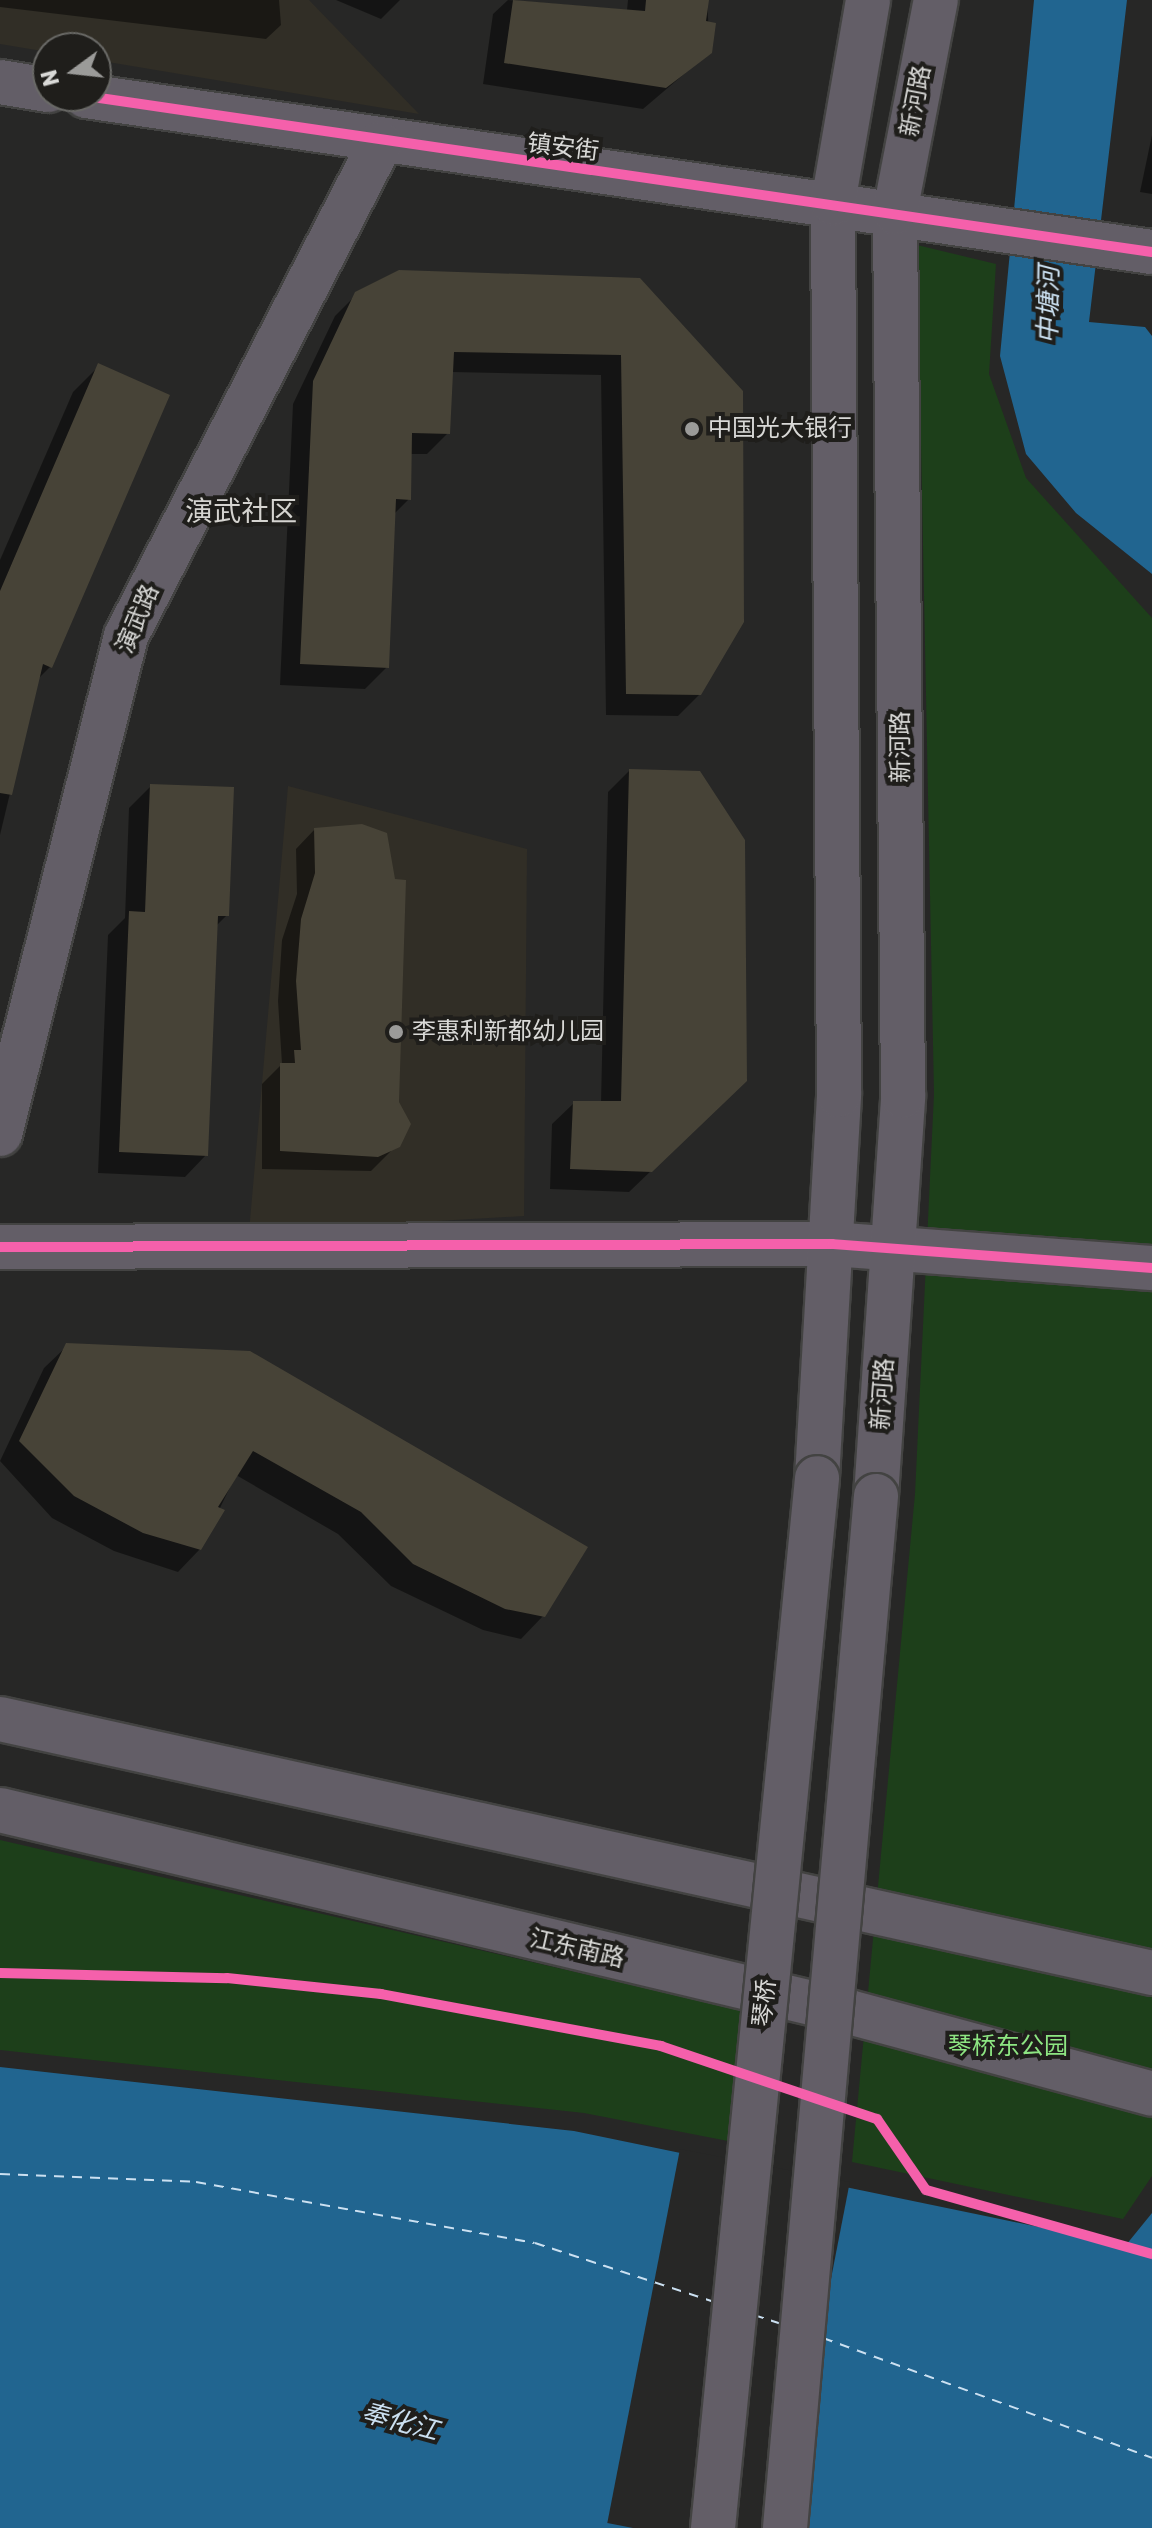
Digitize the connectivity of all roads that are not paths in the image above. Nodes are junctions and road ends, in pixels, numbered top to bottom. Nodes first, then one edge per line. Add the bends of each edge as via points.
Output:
1 (868, 0) edge
2 (936, 0) edge
3 (0, 82) edge
4 (32, 87) edge
5 (112, 100) edge
6 (380, 144) junction
7 (833, 203) junction
8 (895, 212) junction
9 (1152, 252) edge
10 (0, 1134) edge
11 (832, 1244) junction
12 (0, 1247) edge
13 (893, 1249) junction
14 (1152, 1268) edge
15 (0, 1719) edge
16 (0, 1810) edge
17 (1152, 1973) edge
18 (1134, 2089) edge
19 (713, 2528) edge
20 (785, 2528) edge

1 - 7 main road
2 - 8 main road, 新河路
3 - 4 main road
5 - 6 main road, 镇安街
6 - 7 main road, 镇安街
6 - 10 main road, 演武路 via 126,636
7 - 8 main road, 镇安街
7 - 11 main road via 839,1095
8 - 9 main road, 镇安街
8 - 13 main road, 新河路 via 903,1096
11 - 12 main road
11 - 13 main road
11 - 19 main road, 琴桥, bridge via 817,1478
13 - 14 main road
13 - 20 main road, 新河路, bridge
15 - 17 main road
16 - 18 main road, 江东南路 via 849,2012

